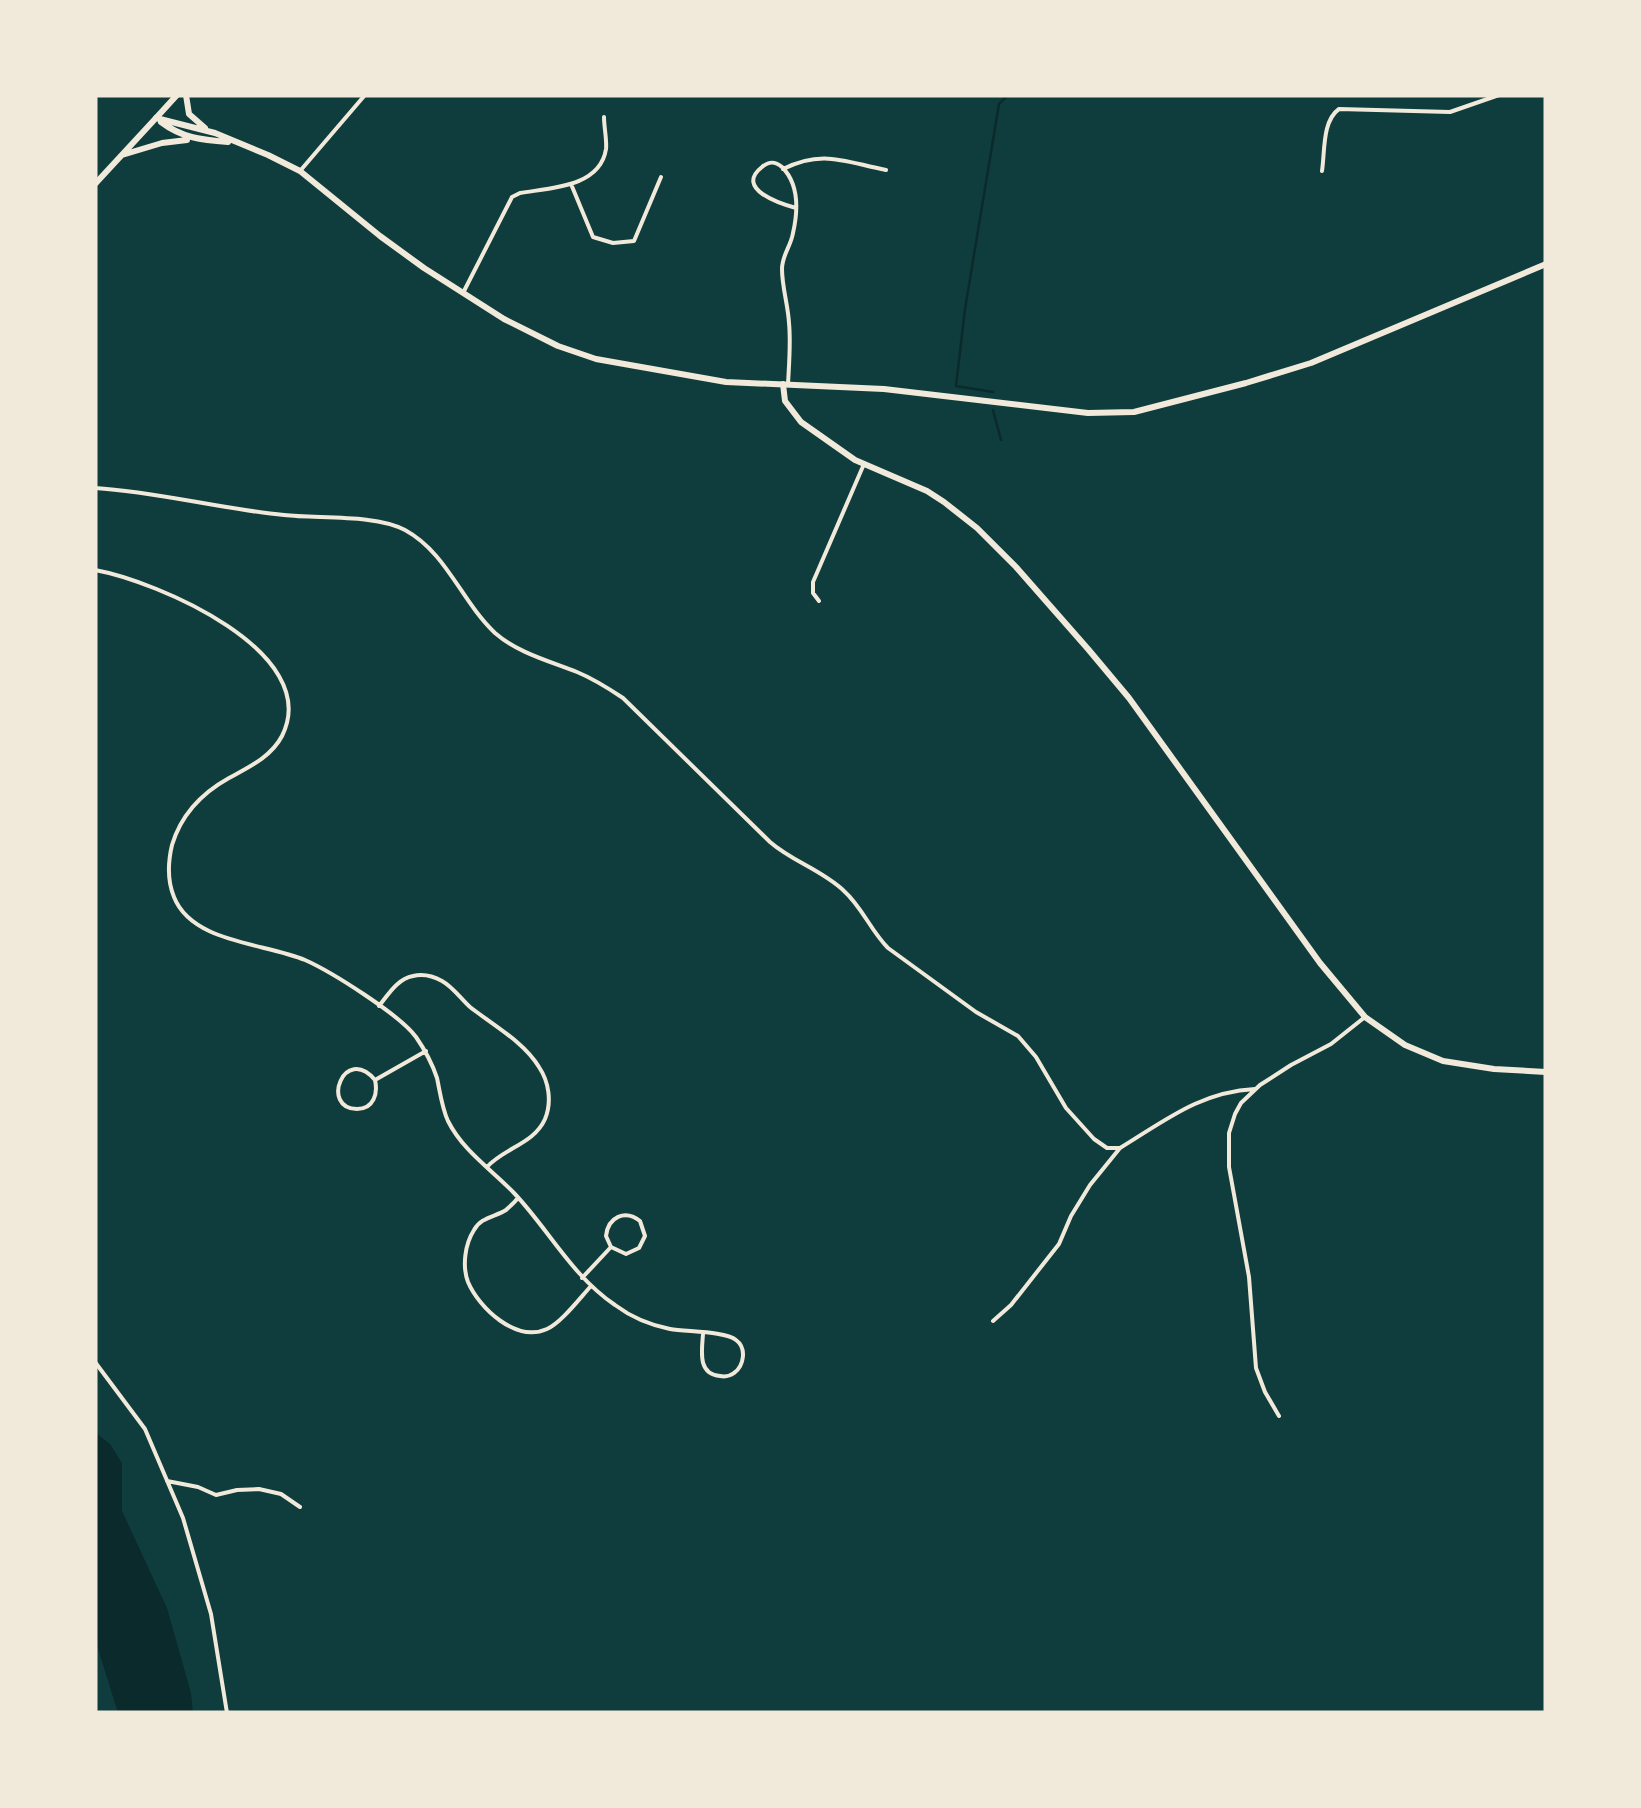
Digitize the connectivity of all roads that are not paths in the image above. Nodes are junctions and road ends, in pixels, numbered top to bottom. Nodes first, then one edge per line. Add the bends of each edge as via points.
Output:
1 (178, 95) edge
2 (186, 95) edge
3 (365, 95) edge
4 (1499, 95) edge
5 (604, 117) dead end
6 (156, 118) junction
7 (214, 133) junction
8 (194, 139) junction
9 (237, 143) junction
10 (118, 157) junction
11 (783, 169) junction
12 (886, 170) dead end
13 (300, 171) junction
14 (1322, 172) dead end
15 (661, 177) dead end
16 (95, 184) edge
17 (571, 184) junction
18 (796, 208) junction
19 (1546, 264) edge
20 (463, 293) junction
21 (785, 384) junction
22 (864, 464) junction
23 (95, 488) edge
24 (95, 570) edge
25 (818, 601) dead end
26 (379, 1006) junction
27 (1366, 1017) junction
28 (426, 1051) junction
29 (1546, 1072) edge
30 (375, 1080) junction
31 (1255, 1089) junction
32 (1120, 1148) junction
33 (487, 1167) junction
34 (518, 1198) junction
35 (611, 1248) junction
36 (582, 1278) junction
37 (592, 1286) junction
38 (993, 1321) dead end
39 (703, 1334) junction
40 (95, 1362) edge
41 (1279, 1416) dead end
42 (166, 1481) junction
43 (300, 1507) dead end
44 (227, 1713) edge

1 - 6 main road
2 - 7 main road via 193,119
3 - 13 street
4 - 14 street via 1450,112 1333,112
5 - 17 street via 606,150 594,169
6 - 7 main road
6 - 8 main road
6 - 10 main road
7 - 9 main road
8 - 9 main road
8 - 10 main road
9 - 13 main road
10 - 16 main road
11 - 12 street via 820,156
11 - 18 street via 794,186
11 - 18 street via 764,165 756,188
13 - 20 main road
15 - 17 street via 634,241 613,243 593,236
17 - 20 street via 512,197
18 - 21 street via 782,266 789,320
19 - 21 main road via 1285,372 1134,412
20 - 21 main road via 537,336 596,359 726,382
21 - 22 main road via 792,413
22 - 25 street via 813,582
22 - 27 main road via 944,502 1026,579 1129,698
23 - 32 street via 404,529 443,564 495,633 623,698 770,842 849,894 888,948 1018,1036 1094,1139
24 - 26 street via 203,610 265,657 282,682 288,708 282,736 259,762 198,800 181,823 168,873 178,906 210,932 302,959
26 - 28 street
26 - 33 street via 406,978 438,979 540,1067 548,1096 544,1119 530,1139
27 - 29 main road via 1405,1045 1443,1060
27 - 31 street
28 - 30 street
28 - 33 street via 446,1117
30 - 30 street via 352,1070 337,1086 338,1096 352,1109 370,1105
31 - 32 street via 1192,1103
31 - 41 street via 1235,1114 1228,1155 1256,1368
32 - 38 street via 1090,1185 1059,1244
33 - 34 street
34 - 36 street
34 - 37 street via 481,1221 468,1242 465,1267 476,1298 508,1326 543,1331
35 - 35 street via 626,1254 639,1248 645,1236 640,1221 626,1214 610,1221
35 - 36 street
36 - 37 street
37 - 39 street via 649,1324
39 - 39 street via 735,1338 744,1355 737,1371 723,1377 707,1371
40 - 42 street via 145,1429
42 - 43 street via 216,1495 259,1489
42 - 44 street via 207,1598

